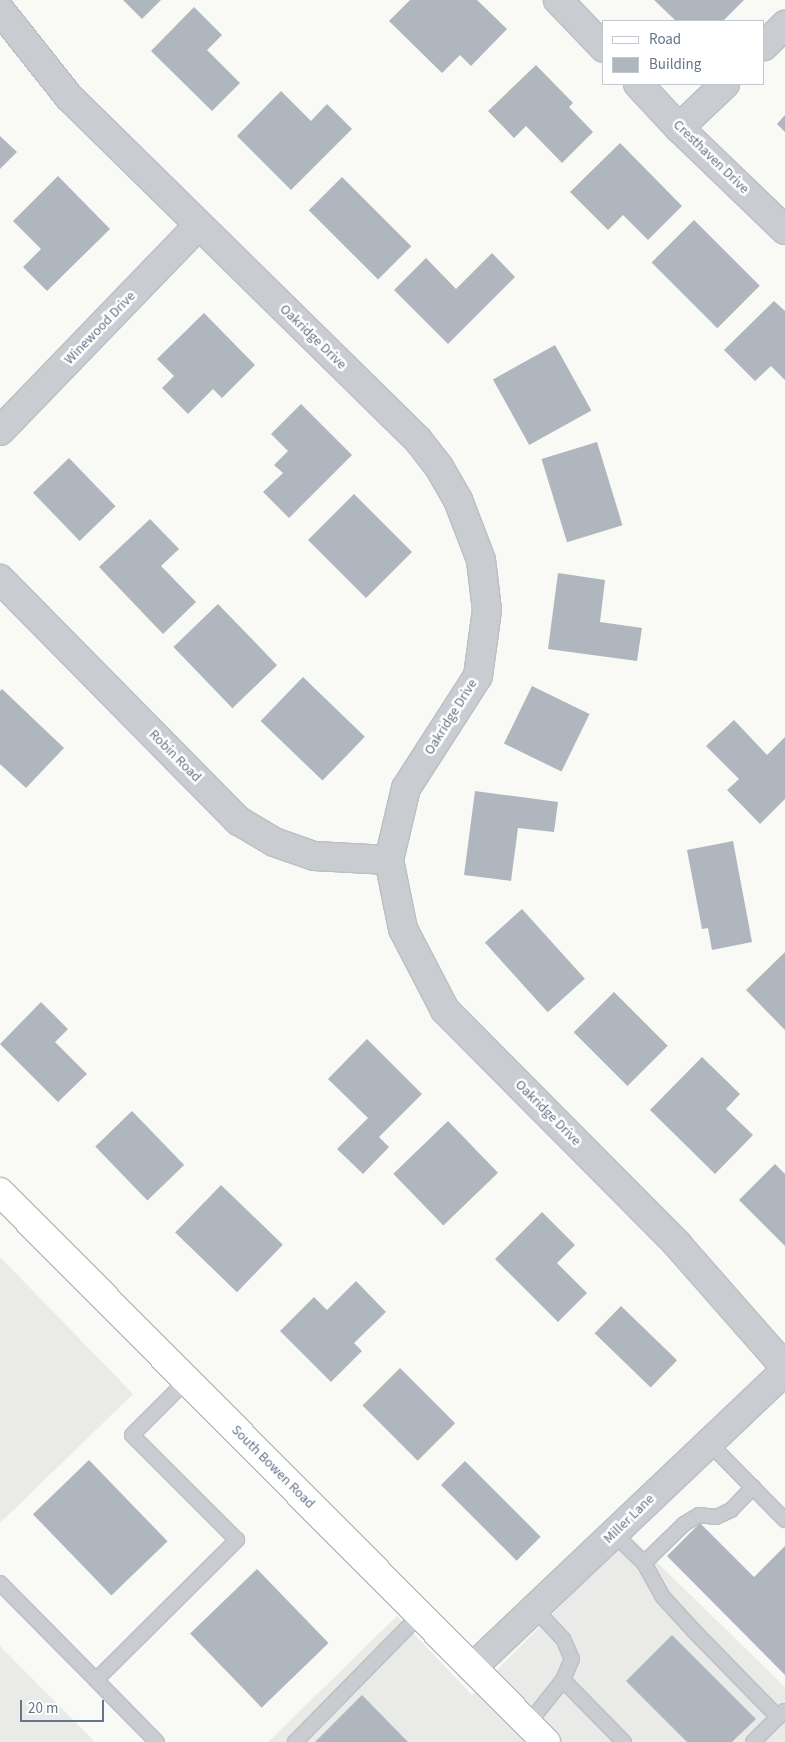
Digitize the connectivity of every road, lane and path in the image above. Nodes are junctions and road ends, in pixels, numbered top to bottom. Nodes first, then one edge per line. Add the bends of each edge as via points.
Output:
1 (558, 0) edge
2 (0, 10) edge
3 (785, 25) edge
4 (765, 45) edge
5 (602, 46) edge
6 (639, 85) edge
7 (724, 85) edge
8 (679, 128) junction
9 (199, 225) junction
10 (785, 230) edge
11 (0, 431) edge
12 (0, 579) edge
13 (388, 860) junction
14 (0, 1192) edge
15 (783, 1377) edge
16 (187, 1380) junction
17 (710, 1443) junction
18 (753, 1487) junction
19 (785, 1520) edge
20 (614, 1534) junction
21 (644, 1562) junction
22 (0, 1583) edge
23 (535, 1609) junction
24 (420, 1615) junction
25 (472, 1668) junction
26 (96, 1680) junction
27 (563, 1680) junction
28 (782, 1714) edge
29 (537, 1733) edge
30 (157, 1742) edge
31 (295, 1742) edge
32 (624, 1742) edge
33 (753, 1742) edge

1 - 5 street
2 - 9 street, Oakridge Drive via 70,96
3 - 4 street
6 - 8 street, Cresthaven Drive
7 - 8 street
8 - 10 street, Cresthaven Drive
9 - 11 street, Winewood Drive
9 - 13 street, Oakridge Drive via 418,440 458,500 481,560 487,610 478,676 406,788
12 - 13 street, Robin Road via 239,821 274,842 314,856
13 - 15 street, Oakridge Drive via 403,929 446,1010 677,1244
14 - 16 main road, South Bowen Road
15 - 17 street, Miller Lane
16 - 24 main road, South Bowen Road
16 - 26 lane via 132,1435 237,1540
17 - 18 lane
17 - 20 street, Miller Lane
18 - 19 lane
18 - 21 lane via 731,1510 716,1517 699,1515 684,1524
20 - 21 lane
20 - 23 street, Miller Lane
21 - 28 lane via 663,1597 692,1630
22 - 26 lane
23 - 25 street, Miller Lane
23 - 27 lane via 563,1639 572,1659
24 - 25 main road, South Bowen Road
24 - 31 lane
25 - 29 main road, South Bowen Road
26 - 30 lane
27 - 29 lane
27 - 32 lane
28 - 33 lane

